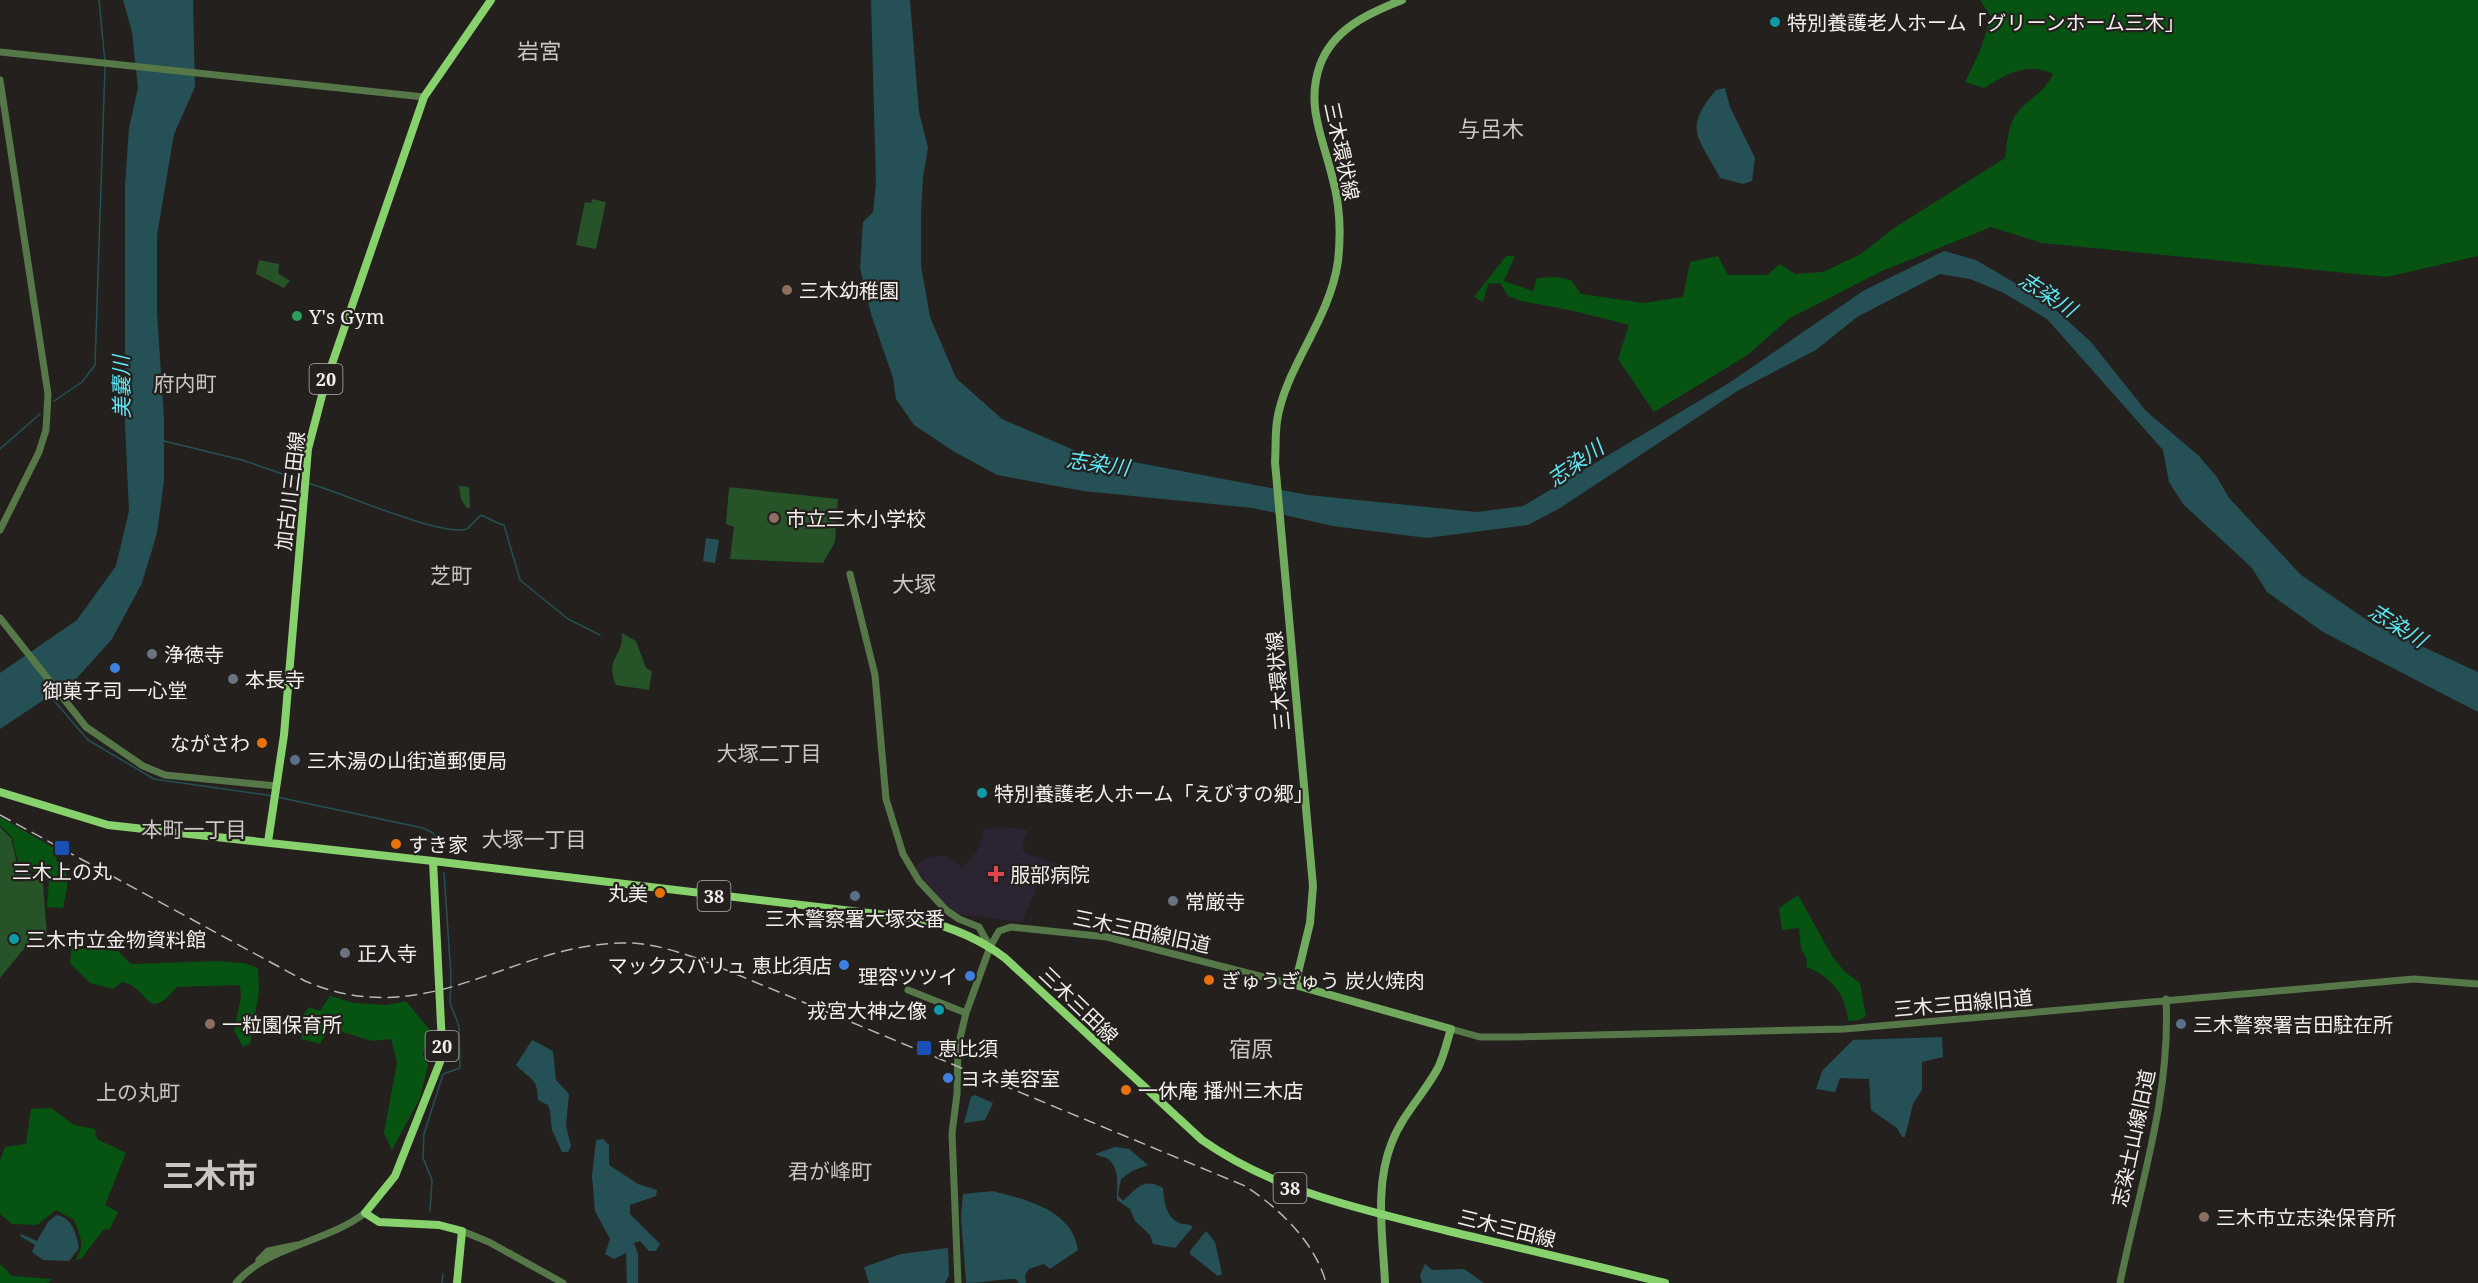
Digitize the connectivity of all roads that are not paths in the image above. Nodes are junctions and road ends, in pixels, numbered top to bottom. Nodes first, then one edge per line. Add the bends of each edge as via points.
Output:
1 (491, 0) edge
2 (1402, 0) edge
3 (0, 52) edge
4 (0, 80) edge
5 (424, 97) junction
6 (0, 530) edge
7 (850, 574) dead end
8 (0, 618) edge
9 (0, 792) edge
10 (275, 793) junction
11 (268, 842) junction
12 (433, 861) junction
13 (990, 947) junction
14 (2478, 984) edge
15 (1295, 985) junction
16 (908, 990) dead end
17 (2166, 999) junction
18 (966, 1013) junction
19 (1450, 1029) junction
20 (365, 1213) junction
21 (1382, 1214) junction
22 (462, 1231) junction
23 (236, 1283) edge
24 (457, 1283) edge
25 (563, 1283) edge
26 (958, 1283) edge
27 (1385, 1283) edge
28 (1665, 1283) edge
29 (2120, 1283) edge

1 - 5 main road, 加古川三田線 / 20
2 - 15 main road, 三木環状線 via 1343,30 1321,63 1313,107 1338,201 1339,255 1331,296 1285,394 1277,421 1276,473 1313,886 1310,923
3 - 5 street
4 - 6 street via 48,394 46,430 39,452
5 - 10 main road, 加古川三田線 / 20 via 325,384 308,449 284,735
7 - 13 street via 875,675 886,799 903,854 919,881 946,910 979,927
8 - 10 street via 86,727 153,771
9 - 11 main road via 108,825
10 - 11 main road, 加古川三田線 / 20
11 - 12 main road
12 - 13 main road, 三木三田線 / 38 via 919,919 968,934
12 - 20 main road, 20 via 440,1062 394,1176
13 - 15 street, 三木三田線旧道 via 999,931 1011,927 1069,931 1133,942
13 - 18 street
13 - 21 main road, 三木三田線 / 38 via 1173,1115 1228,1158 1296,1190
14 - 17 street, 三木三田線旧道 via 2414,979
15 - 19 main road
16 - 18 street
17 - 19 street, 三木三田線旧道 via 2018,1016 1845,1029 1480,1037
17 - 29 street, 志染土山線旧道 via 2166,1075
18 - 26 street via 958,1047 952,1133
19 - 21 main road via 1438,1067 1391,1142 1382,1180
20 - 22 main road via 379,1222 440,1225
20 - 23 street via 305,1245 266,1259
21 - 27 main road
21 - 28 main road, 三木三田線 / 38
22 - 24 main road
22 - 25 street

